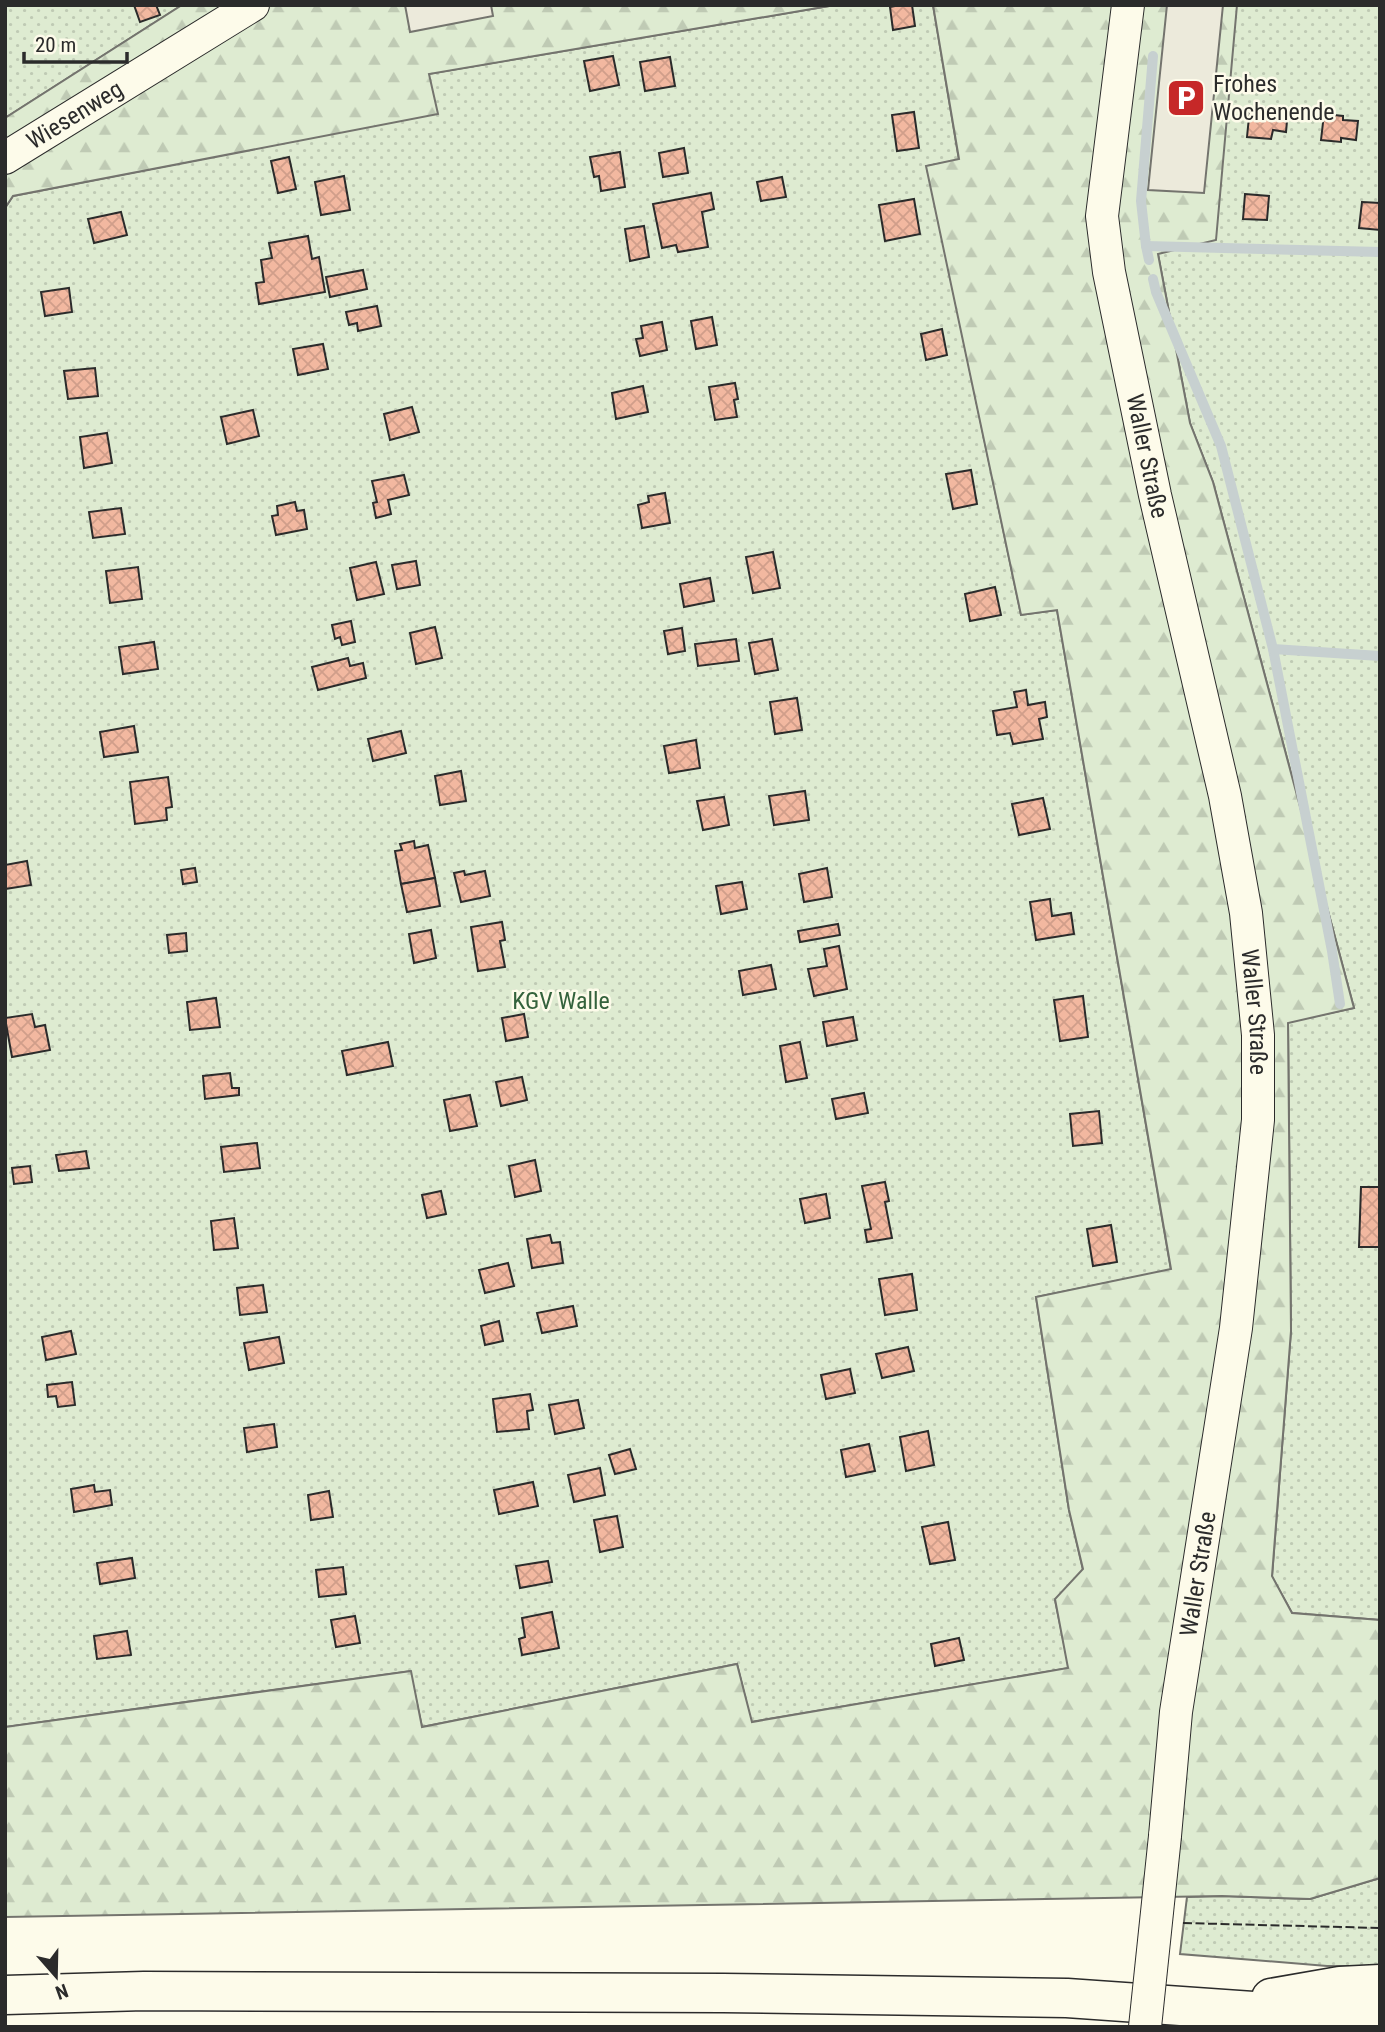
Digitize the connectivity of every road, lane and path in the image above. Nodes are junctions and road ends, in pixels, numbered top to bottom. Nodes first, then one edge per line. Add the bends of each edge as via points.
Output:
1 (253, 5) edge
2 (1128, 5) edge
3 (5, 158) edge
4 (1380, 1984) edge
5 (5, 1994) edge
6 (1213, 2008) junction
7 (1380, 2020) edge
8 (1145, 2027) edge

1 - 3 street, Wiesenweg
2 - 8 street, Waller Straße, bridge via 1102,216 1106,250 1225,796 1246,913 1258,1035 1258,1120 1236,1328 1176,1712
4 - 6 highway via 1340,1986
5 - 6 highway via 1067,1997
6 - 7 highway

